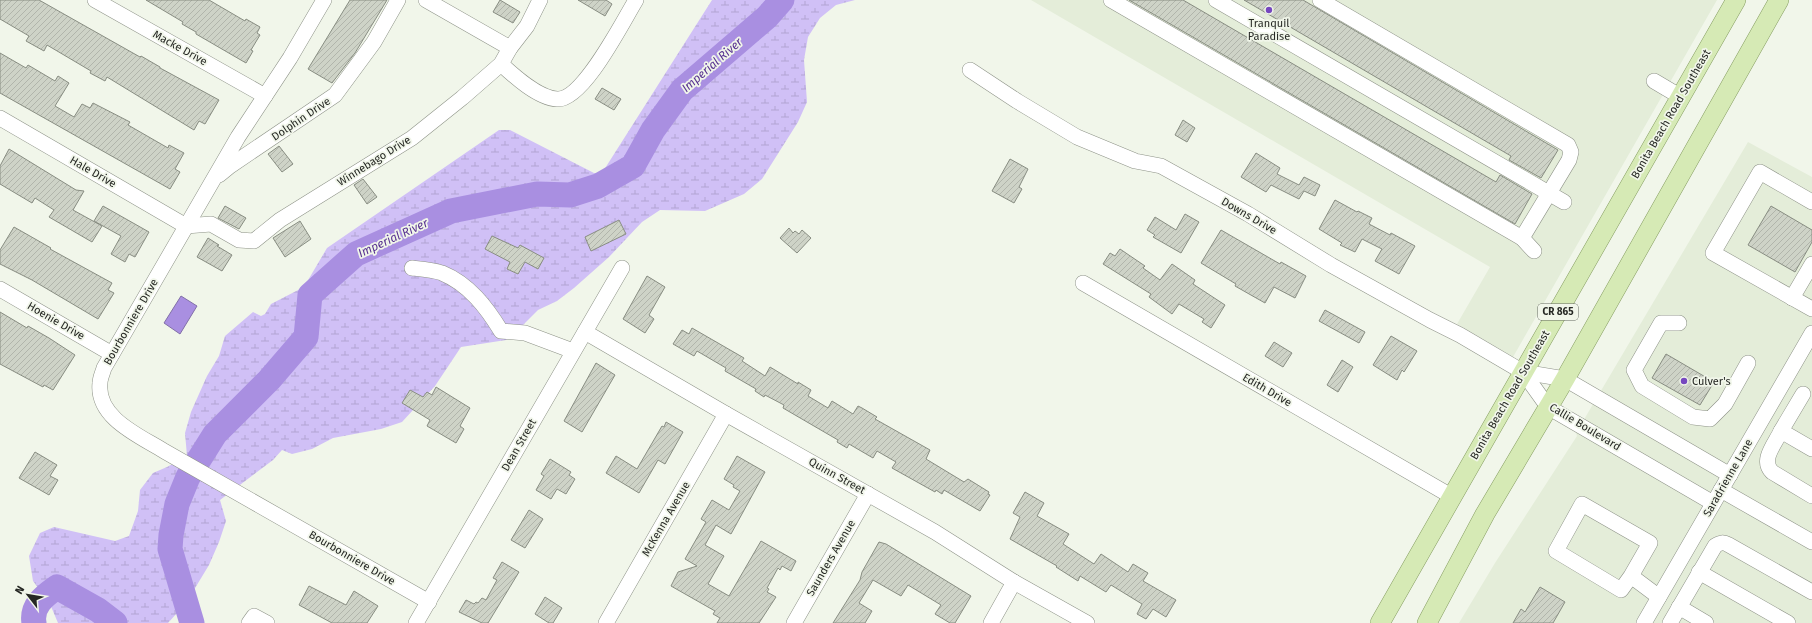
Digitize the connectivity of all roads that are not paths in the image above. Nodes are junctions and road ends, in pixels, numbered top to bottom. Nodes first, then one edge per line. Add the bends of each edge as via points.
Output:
1 (95, 0) edge
2 (324, 0) edge
3 (398, 0) edge
4 (426, 0) edge
5 (540, 0) edge
6 (636, 0) edge
7 (1111, 0) edge
8 (1216, 0) edge
9 (1320, 0) edge
10 (1736, 0) edge
11 (1779, 0) edge
12 (448, 5) edge
13 (510, 48) junction
14 (500, 64) junction
15 (970, 70) dead end
16 (1654, 81) dead end
17 (265, 96) junction
18 (1681, 97) junction
19 (0, 118) edge
20 (213, 180) junction
21 (1550, 194) junction
22 (1564, 202) dead end
23 (1812, 202) edge
24 (186, 226) junction
25 (1522, 238) junction
26 (1534, 251) dead end
27 (1812, 264) edge
28 (412, 268) dead end
29 (622, 268) dead end
30 (1083, 283) dead end
31 (0, 289) edge
32 (1792, 298) junction
33 (1812, 309) edge
34 (1678, 323) dead end
35 (585, 332) junction
36 (1812, 333) edge
37 (573, 351) junction
38 (112, 354) junction
39 (1748, 363) dead end
40 (1523, 372) junction
41 (1565, 379) junction
42 (1784, 382) junction
43 (1807, 396) edge
44 (1548, 407) junction
45 (726, 414) junction
46 (1781, 431) junction
47 (1812, 449) edge
48 (1730, 475) junction
49 (868, 494) junction
50 (1451, 496) junction
51 (1812, 496) edge
52 (1717, 497) junction
53 (1812, 542) edge
54 (1699, 572) junction
55 (1631, 576) junction
56 (1014, 582) junction
57 (1812, 592) edge
58 (1659, 597) junction
59 (428, 602) junction
60 (1679, 608) junction
61 (416, 623) edge
62 (606, 623) edge
63 (794, 623) edge
64 (991, 623) edge
65 (1087, 623) edge
66 (1380, 623) edge
67 (1427, 623) edge
68 (1644, 623) edge
69 (1670, 623) edge
70 (1706, 623) edge
71 (1788, 623) edge

1 - 17 street, Macke Drive
2 - 17 street, Bourbonniere Drive
3 - 20 street, Dolphin Drive via 374,42 335,95
4 - 12 street
5 - 13 street, Winnebago Drive
6 - 14 street via 594,69 573,94 558,100 543,96
7 - 25 street
8 - 21 street
9 - 21 street via 1568,145 1571,152 1569,160
10 - 18 main road, Bonita Beach Road Southeast / CR 865
11 - 41 main road
12 - 13 street
13 - 14 street, Winnebago Drive
14 - 24 street, Winnebago Drive via 412,138 280,220 254,241 239,240 211,224
15 - 40 street, Downs Drive via 1017,102 1077,137 1135,162 1161,166
16 - 18 street
17 - 20 street, Bourbonniere Drive
18 - 40 main road, Bonita Beach Road Southeast / CR 865
19 - 24 street, Hale Drive
20 - 24 street, Bourbonniere Drive
21 - 22 street
21 - 25 street
23 - 32 street via 1760,172 1713,253
24 - 38 street, Bourbonniere Drive
25 - 26 street
27 - 32 street
28 - 37 street via 442,273 461,284 475,295 501,331 525,334
29 - 35 street, Dean Street
30 - 50 street, Edith Drive
31 - 38 street, Hoenie Drive
32 - 33 street
34 - 39 street via 1660,323 1634,370 1642,386 1693,417 1710,419 1724,404
35 - 37 street, Dean Street
35 - 45 street, Quinn Street
36 - 42 street, Saradrienne Lane
37 - 59 street, Dean Street
38 - 59 street, Bourbonniere Drive via 104,368 100,383 102,399 110,415 124,426
40 - 41 street
40 - 44 street, Callie Boulevard
40 - 50 main road, Bonita Beach Road Southeast / CR 865
41 - 44 main road
41 - 48 street
42 - 43 street
42 - 48 street, Saradrienne Lane
43 - 46 street
44 - 52 street, Callie Boulevard
44 - 67 main road
45 - 49 street, Quinn Street
45 - 62 street, McKenna Avenue
46 - 47 street
46 - 51 street via 1768,457 1768,468
48 - 52 street, Saradrienne Lane
49 - 56 street, Quinn Street via 935,532
49 - 63 street, Saunders Avenue
50 - 66 main road, Bonita Beach Road Southeast / CR 865
52 - 53 street, Callie Boulevard
52 - 58 street, Saradrienne Lane
54 - 57 street via 1715,546 1723,542
54 - 60 street
54 - 71 street
55 - 55 street via 1650,543 1582,504 1556,552 1621,590
55 - 58 street
56 - 64 street
56 - 65 street, Quinn Street
58 - 68 street, Saradrienne Lane
59 - 61 street, Dean Street
60 - 69 street
60 - 70 street

